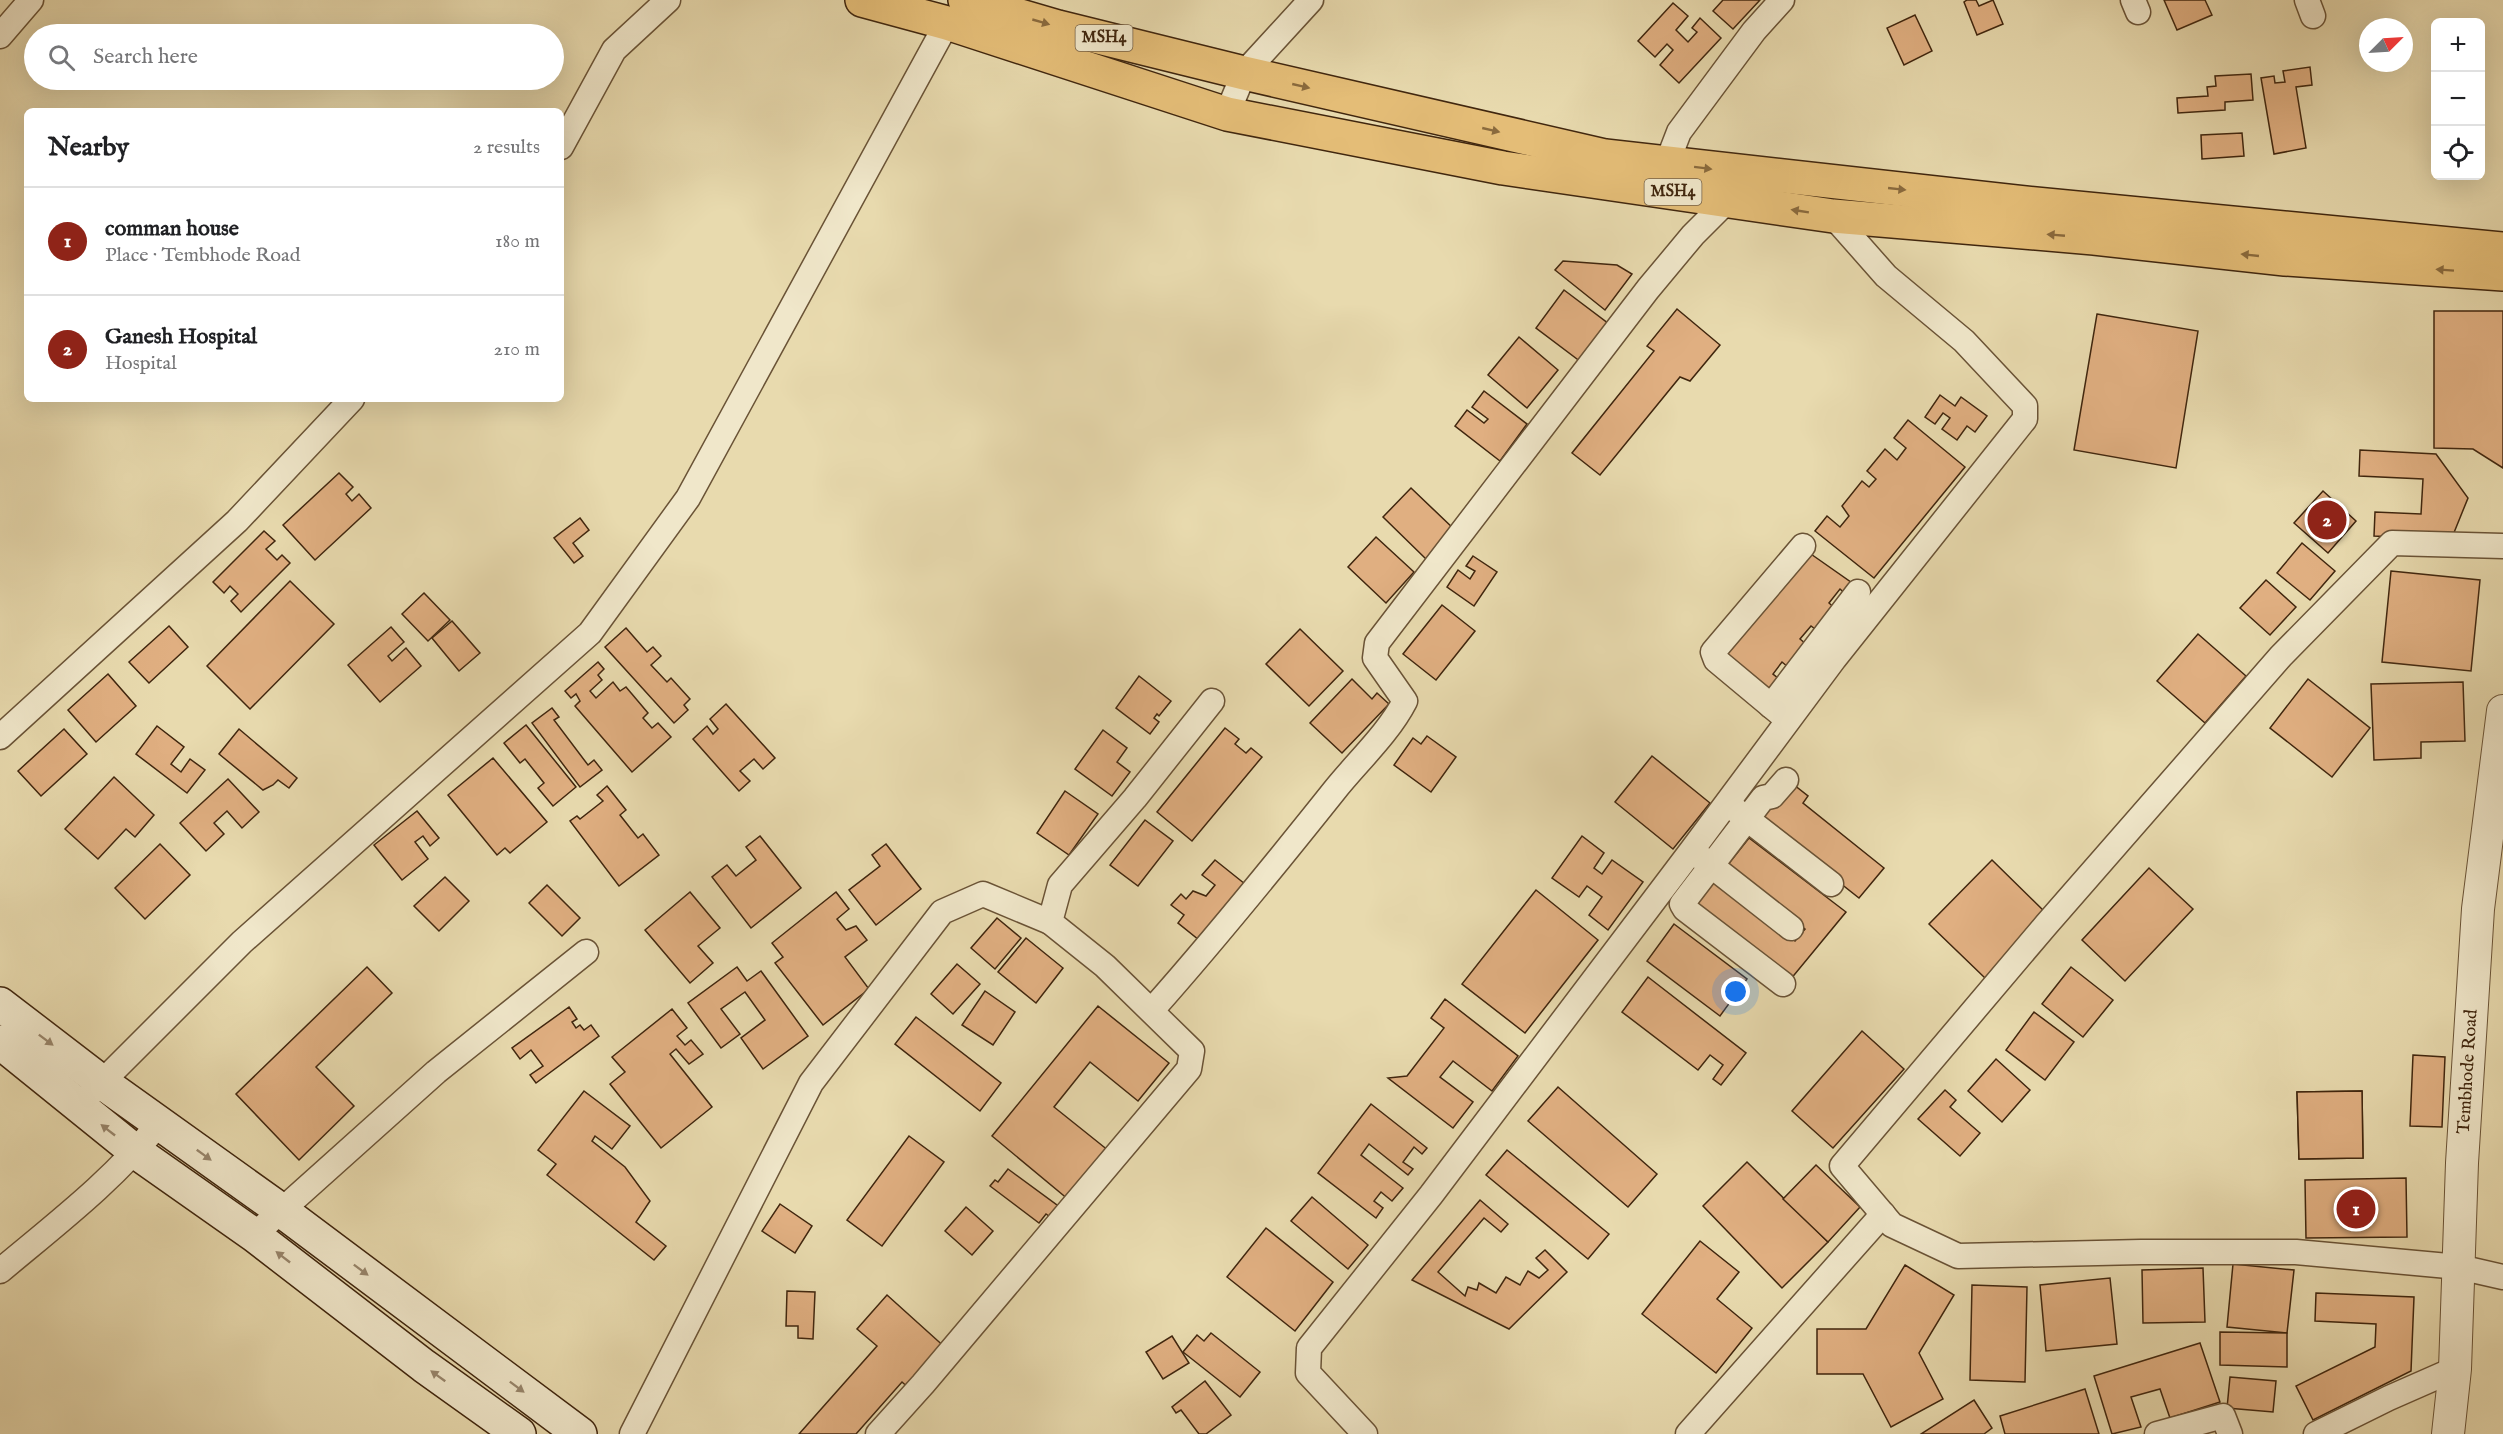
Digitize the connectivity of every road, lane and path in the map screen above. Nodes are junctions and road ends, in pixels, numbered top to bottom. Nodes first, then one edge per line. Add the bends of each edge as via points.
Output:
1 (31, 0) edge
2 (668, 0) edge
3 (862, 0) edge
4 (1311, 0) edge
5 (1782, 0) edge
6 (956, 12) edge
7 (0, 36) edge
8 (1244, 73) junction
9 (1227, 114) junction
10 (564, 142) edge
11 (1667, 163) junction
12 (1737, 186) junction
13 (1833, 216) junction
14 (2503, 249) edge
15 (2503, 274) edge
16 (349, 402) edge
17 (1803, 546) dead end
18 (2503, 546) edge
19 (1858, 592) dead end
20 (1826, 651) junction
21 (1212, 701) dead end
22 (2503, 711) edge
23 (1780, 713) junction
24 (0, 737) edge
25 (1786, 780) dead end
26 (1727, 803) junction
27 (1747, 818) junction
28 (1702, 858) junction
29 (1831, 884) dead end
30 (1050, 922) junction
31 (1791, 928) dead end
32 (586, 952) dead end
33 (1783, 984) dead end
34 (0, 1004) edge
35 (1152, 1010) junction
36 (0, 1042) edge
37 (103, 1083) junction
38 (77, 1105) junction
39 (159, 1123) junction
40 (136, 1152) junction
41 (282, 1211) junction
42 (1883, 1214) junction
43 (254, 1235) junction
44 (2459, 1267) junction
45 (0, 1271) edge
46 (2503, 1277) edge
47 (2456, 1369) junction
48 (519, 1434) edge
49 (579, 1434) edge
50 (632, 1434) edge
51 (878, 1434) edge
52 (1365, 1434) edge
53 (1688, 1434) edge
54 (2157, 1434) edge
55 (2230, 1434) edge
56 (2316, 1434) edge
57 (2448, 1434) edge

1 - 7 street
2 - 10 street via 614,50
3 - 6 main road, MSH4
4 - 8 street
5 - 11 street via 1678,132
6 -> 8 main road, MSH4 via 1058,27
6 - 9 main road, MSH4
6 - 37 street via 688,498 590,633 242,942
8 - 9 street
8 -> 11 main road, MSH4 via 1605,156
9 - 12 main road, MSH4 via 1503,168
11 -> 12 main road, MSH4
13 -> 12 main road, MSH4
12 -> 14 main road, MSH4
12 - 35 street via 1647,289 1377,643 1375,658 1405,701 1398,716
15 -> 13 main road, MSH4 via 2284,259
13 - 20 street via 1886,276 1964,340 2025,406 2025,419
16 - 24 street via 237,521
17 - 23 street via 1713,652 1716,660
18 - 42 street via 2392,543 2281,656 1842,1166
19 - 20 street
20 - 23 street
21 - 30 street via 1060,885
22 - 44 street, Tembhode Road via 2478,909
23 - 26 street
25 - 27 street via 1772,796 1763,798
26 - 27 street
26 - 28 street
27 - 28 street
27 - 29 street
28 - 31 street
28 - 33 street via 1682,904 1685,909
28 - 52 street via 1309,1348 1308,1373
30 - 35 street
30 - 50 street via 983,894 942,912 811,1083
32 - 41 street via 436,1072
34 -> 37 main road
35 - 51 street via 1192,1051 1189,1068
36 - 38 main road
37 - 38 street
37 - 39 main road
40 -> 38 main road
39 - 40 street
39 -> 41 main road
40 - 43 main road
40 - 45 street
41 - 43 street
41 -> 49 main road
42 - 44 street via 1892,1225 1958,1256 2296,1252
42 - 53 street
48 -> 43 main road
44 - 46 street
44 - 47 street, Tembhode Road
47 - 56 street
47 - 57 street, Tembhode Road
54 - 55 street via 2223,1416

